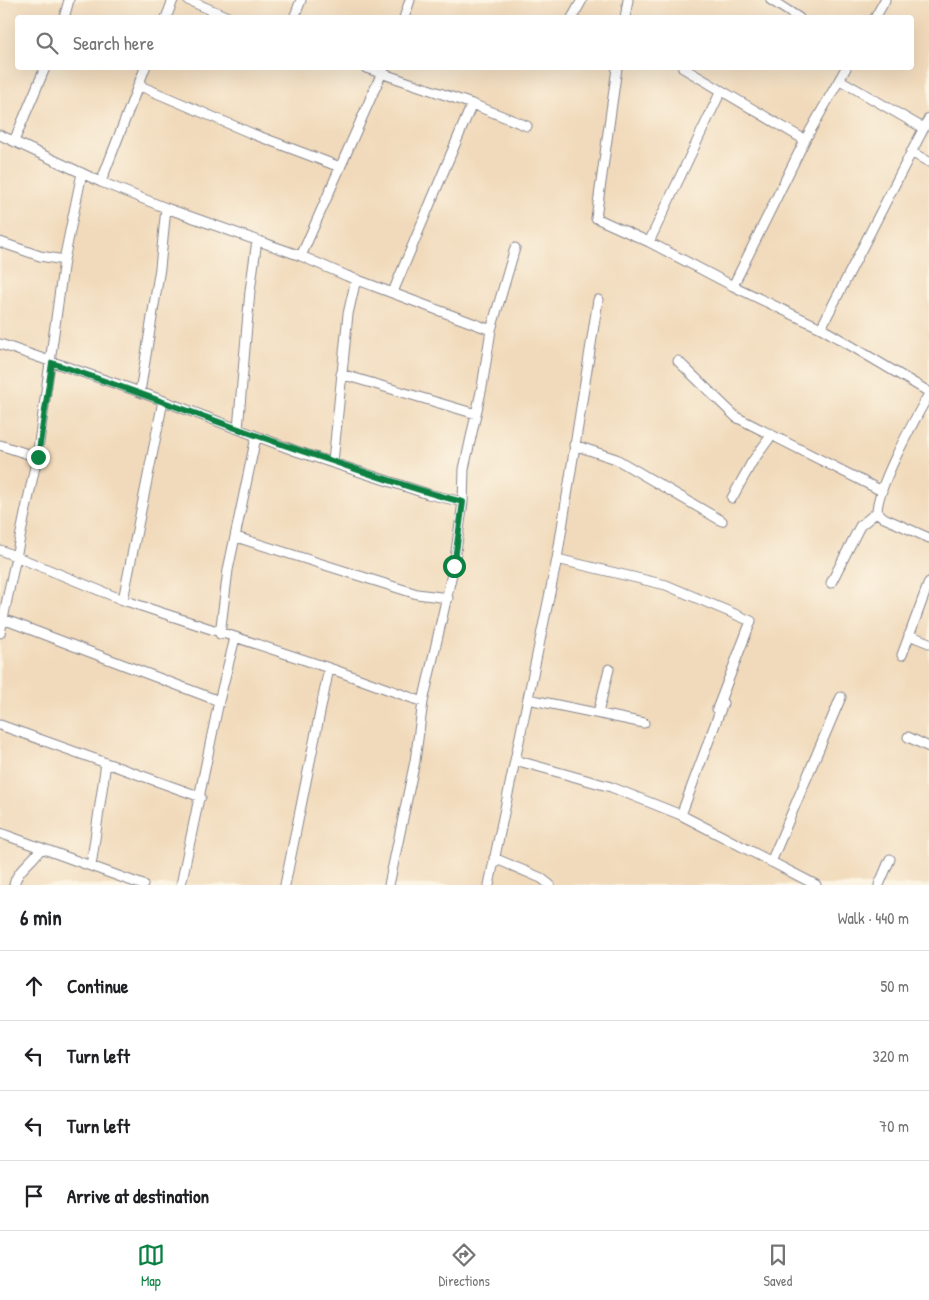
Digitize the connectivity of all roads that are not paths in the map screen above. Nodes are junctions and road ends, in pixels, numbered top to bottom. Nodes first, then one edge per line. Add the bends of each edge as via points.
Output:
1 (69, 0) edge
2 (173, 0) edge
3 (188, 0) edge
4 (302, 0) edge
5 (410, 0) edge
6 (582, 0) edge
7 (628, 0) edge
8 (771, 0) edge
9 (886, 0) edge
10 (65, 15) edge
11 (167, 15) edge
12 (223, 15) edge
13 (295, 15) edge
14 (405, 15) edge
15 (574, 15) edge
16 (626, 15) edge
17 (794, 15) edge
18 (877, 15) edge
19 (44, 70) edge
20 (144, 70) edge
21 (383, 70) edge
22 (617, 70) edge
23 (686, 70) edge
24 (845, 70) edge
25 (840, 80) junction
26 (138, 85) junction
27 (721, 91) junction
28 (472, 104) junction
29 (929, 118) edge
30 (527, 126) dead end
31 (924, 128) junction
32 (0, 135) edge
33 (805, 140) junction
34 (14, 141) junction
35 (912, 152) junction
36 (929, 162) edge
37 (340, 166) junction
38 (82, 173) junction
39 (101, 182) junction
40 (166, 208) junction
41 (257, 240) junction
42 (0, 242) edge
43 (649, 242) junction
44 (515, 248) dead end
45 (302, 256) junction
46 (64, 260) junction
47 (356, 279) junction
48 (733, 286) junction
49 (393, 292) junction
50 (598, 300) dead end
51 (821, 328) junction
52 (491, 330) junction
53 (0, 344) edge
54 (678, 362) dead end
55 (52, 363) junction
56 (342, 374) junction
57 (140, 392) junction
58 (929, 393) edge
59 (163, 401) junction
60 (476, 414) junction
61 (238, 429) junction
62 (771, 436) junction
63 (256, 437) junction
64 (0, 445) edge
65 (574, 445) junction
66 (38, 457) junction
67 (333, 462) junction
68 (882, 491) junction
69 (732, 498) dead end
70 (463, 502) junction
71 (877, 512) junction
72 (722, 521) dead end
73 (236, 537) junction
74 (929, 538) edge
75 (0, 550) edge
76 (17, 556) junction
77 (557, 559) junction
78 (929, 582) edge
79 (831, 583) dead end
80 (448, 598) junction
81 (123, 600) junction
82 (3, 619) junction
83 (0, 633) edge
84 (220, 634) junction
85 (909, 634) junction
86 (235, 638) junction
87 (929, 643) edge
88 (902, 655) dead end
89 (329, 668) junction
90 (610, 669) dead end
91 (726, 696) dead end
92 (840, 697) dead end
93 (528, 699) junction
94 (219, 701) junction
95 (423, 702) junction
96 (717, 709) dead end
97 (598, 713) junction
98 (644, 723) dead end
99 (0, 725) edge
100 (908, 737) dead end
101 (929, 747) edge
102 (515, 760) junction
103 (106, 763) junction
104 (200, 797) junction
105 (681, 815) junction
106 (0, 833) edge
107 (41, 848) junction
108 (494, 858) junction
109 (890, 859) dead end
110 (771, 862) junction
111 (91, 866) junction
112 (14, 885) edge
113 (143, 885) edge
114 (181, 885) edge
115 (284, 885) edge
116 (389, 885) edge
117 (489, 885) edge
118 (550, 885) edge
119 (816, 885) edge
120 (879, 885) edge

1 - 10 street
2 - 11 street
3 - 12 street
4 - 13 street
5 - 14 street
6 - 15 street
7 - 16 street
8 - 17 street
9 - 18 street
19 - 34 street
20 - 26 street
21 - 28 street
21 - 37 street
22 - 43 street via 596,218
23 - 27 street
24 - 25 street
25 - 31 street
25 - 33 street
26 - 37 street
26 - 39 street
27 - 33 street
27 - 43 street
28 - 30 street
28 - 49 street
29 - 31 street
31 - 35 street
32 - 34 street
33 - 48 street
34 - 38 street
35 - 36 street
35 - 51 street
37 - 45 street
38 - 39 street
38 - 46 street
39 - 40 street
40 - 41 street
40 - 57 street
41 - 45 street
41 - 61 street
42 - 46 street via 40,256
43 - 48 street
44 - 52 street
45 - 47 street
46 - 55 street
47 - 49 street
47 - 56 street via 348,314
48 - 51 street
49 - 52 street
50 - 65 street
51 - 58 street
52 - 60 street
53 - 55 street
54 - 62 street via 736,417
55 - 57 street
55 - 66 street
56 - 60 street
56 - 67 street
57 - 59 street
58 - 68 street
59 - 61 street
59 - 81 street
60 - 70 street via 464,469
61 - 63 street
62 - 68 street
62 - 69 street
63 - 67 street
63 - 73 street
64 - 66 street
65 - 72 street via 616,459
65 - 77 street
66 - 76 street
67 - 70 street
68 - 71 street
70 - 80 street
71 - 74 street
71 - 79 street via 860,526
73 - 80 street via 417,594
73 - 84 street via 228,570
75 - 76 street
76 - 81 street
76 - 82 street
77 - 93 street
77 - 96 street via 666,585 751,622
78 - 85 street
80 - 95 street
81 - 84 street
82 - 83 street
82 - 94 street
84 - 86 street
85 - 87 street
85 - 88 street
86 - 89 street
86 - 94 street
89 - 95 street
89 - 115 street
90 - 97 street
91 - 105 street
92 - 110 street
93 - 97 street
93 - 102 street
94 - 104 street
95 - 116 street via 415,761
97 - 98 street
99 - 103 street
100 - 101 street
102 - 105 street via 611,787
102 - 108 street
103 - 104 street
103 - 111 street
104 - 114 street
105 - 110 street
106 - 107 street
107 - 111 street
107 - 112 street via 35,858 20,870
108 - 117 street
108 - 118 street via 527,871
109 - 120 street
110 - 119 street
111 - 113 street

